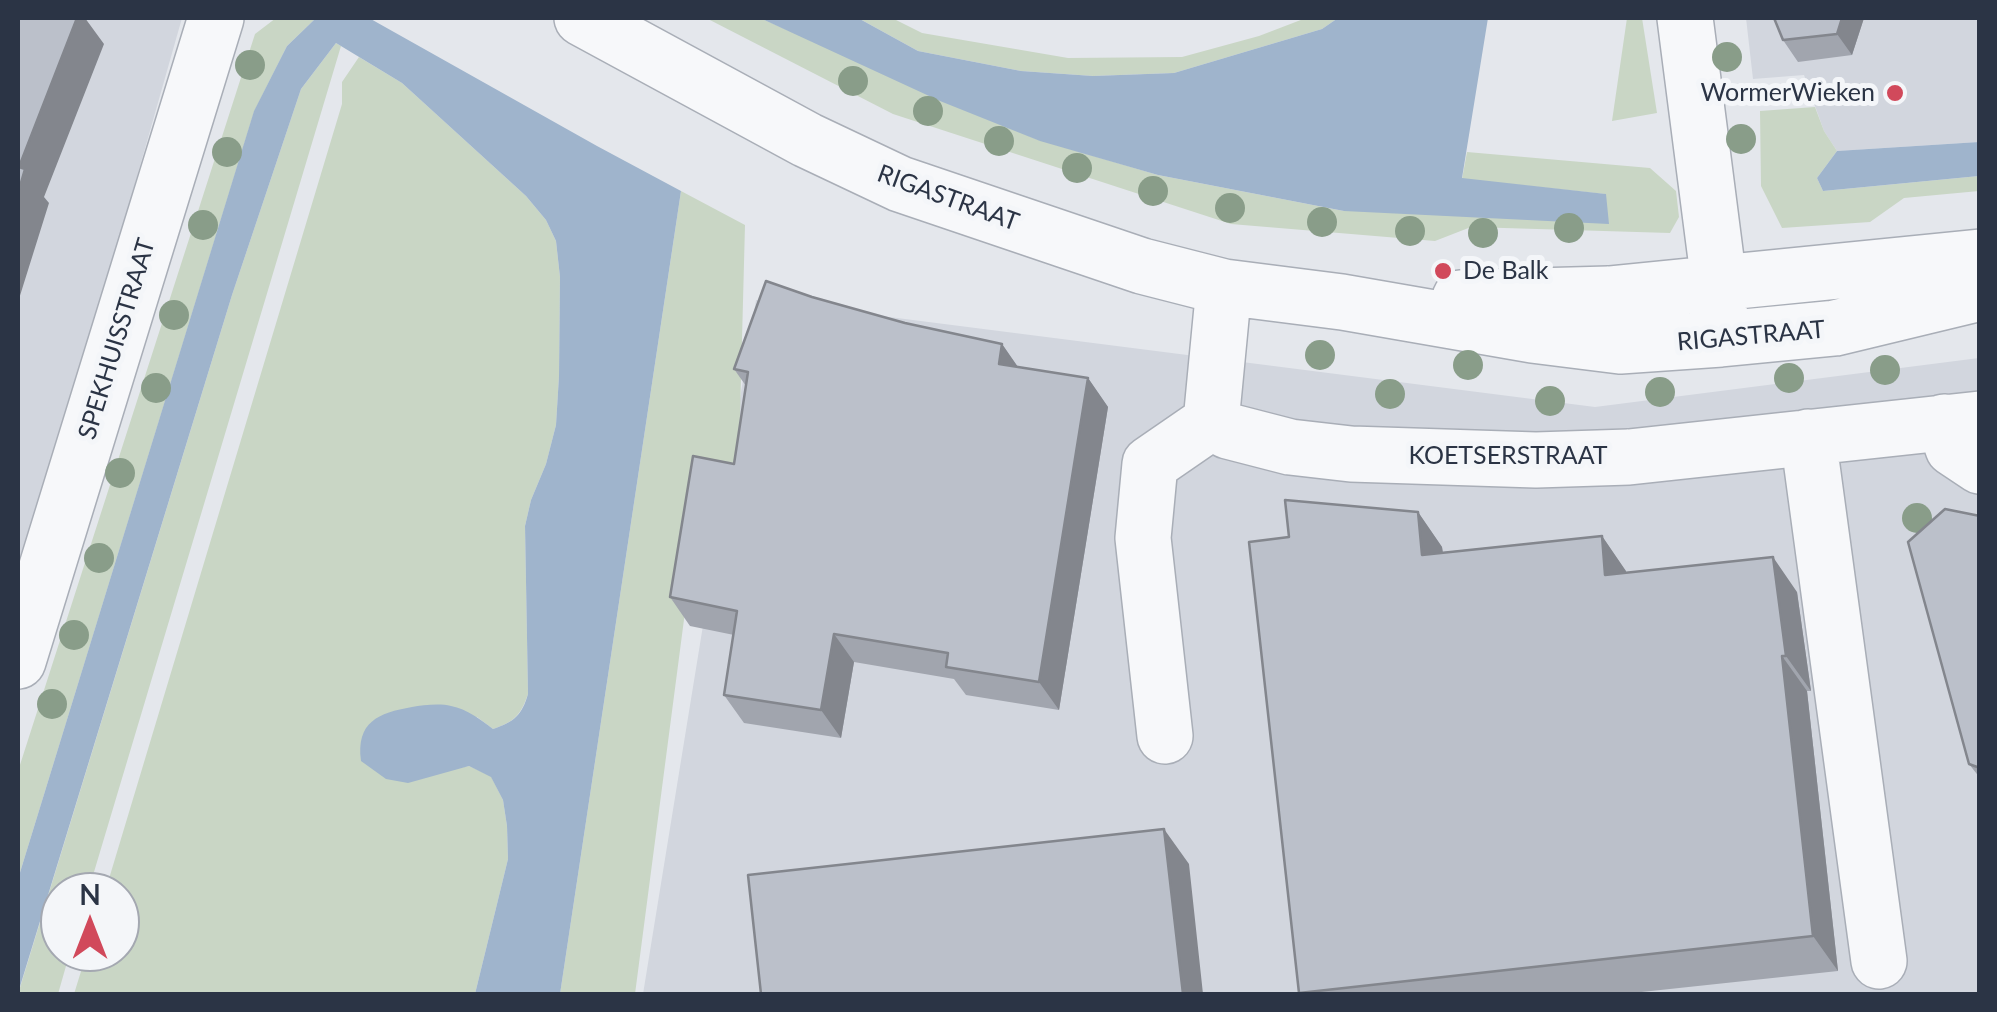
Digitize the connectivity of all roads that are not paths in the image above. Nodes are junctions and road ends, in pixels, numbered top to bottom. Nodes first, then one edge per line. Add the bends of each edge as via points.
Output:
1 (216, 18) edge
2 (582, 18) edge
3 (1685, 18) edge
4 (1980, 258) edge
5 (1718, 285) junction
6 (1224, 287) junction
7 (1980, 293) edge
8 (1342, 302) junction
9 (1722, 339) junction
10 (1962, 420) edge
11 (1211, 422) junction
12 (1808, 438) junction
13 (1980, 466) edge
14 (18, 661) edge
15 (1165, 736) dead end
16 (1880, 961) dead end

1 - 14 street, SPEKHUISSTRAAT
2 - 6 street, RIGASTRAAT via 900,184
3 - 5 street
4 - 5 street, RIGASTRAAT
5 - 8 street, RIGASTRAAT
5 - 9 street
6 - 8 street, RIGASTRAAT
6 - 11 street
7 - 9 street, RIGASTRAAT via 1836,328
8 - 9 street, RIGASTRAAT via 1620,346
10 - 12 street, KOETSERSTRAAT
10 - 13 street, KOETSERSTRAAT via 1953,448
11 - 12 street, KOETSERSTRAAT via 1290,447 1536,460
11 - 15 street via 1150,464 1143,538
12 - 16 street

